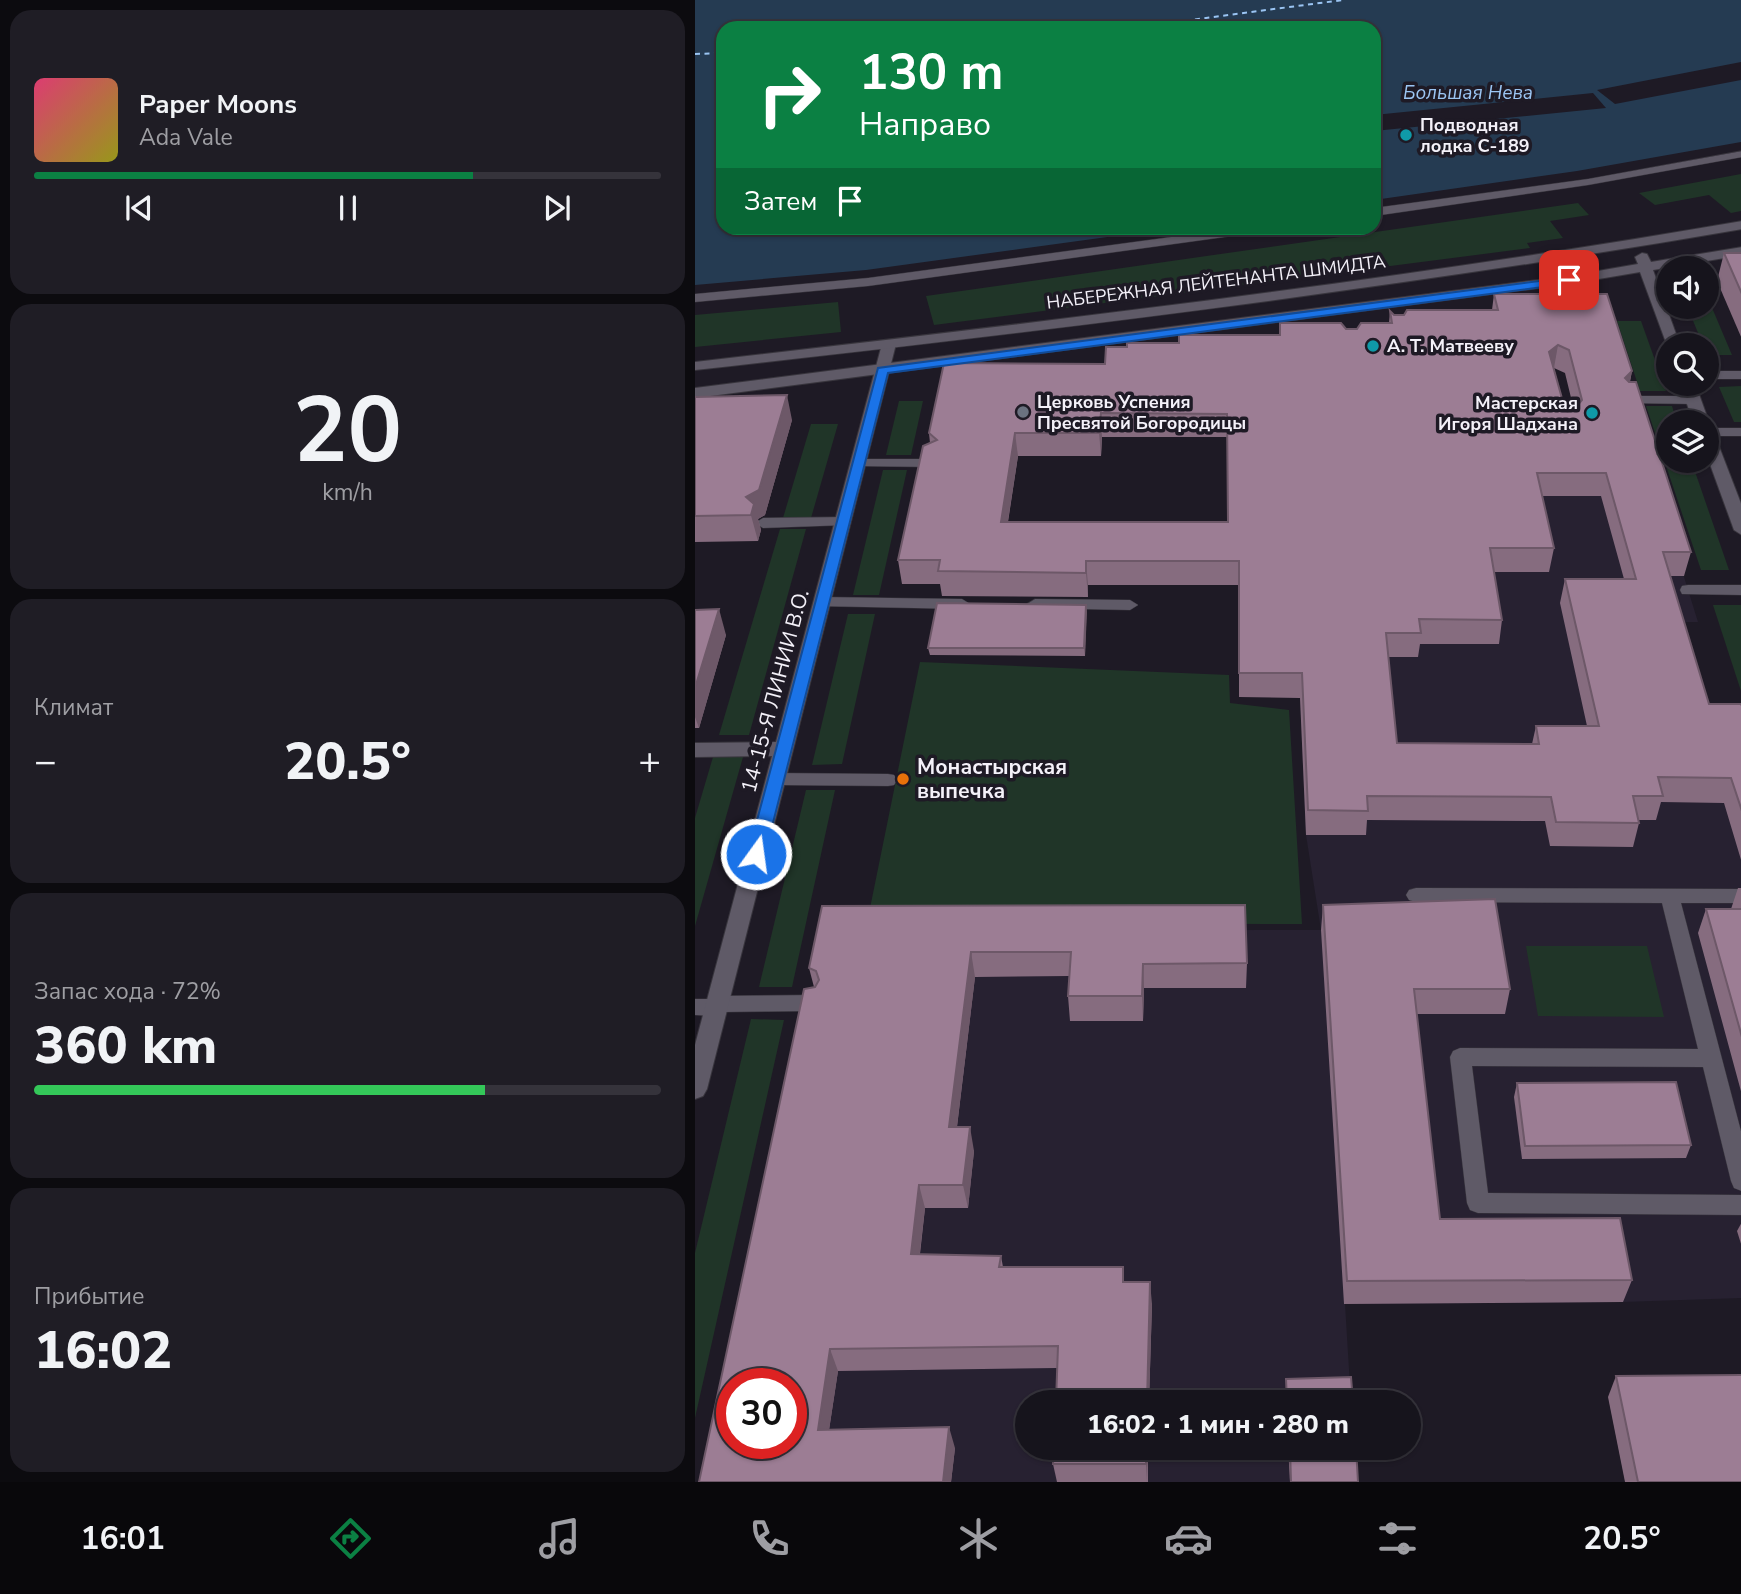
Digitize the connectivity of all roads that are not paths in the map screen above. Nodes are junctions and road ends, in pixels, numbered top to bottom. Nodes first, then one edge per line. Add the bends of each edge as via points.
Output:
1 (1741, 154) edge
2 (1381, 211) edge
3 (1741, 225) edge
4 (1209, 235) edge
5 (1637, 244) junction
6 (1741, 251) edge
7 (1646, 268) junction
8 (695, 298) edge
9 (1333, 311) junction
10 (1344, 329) edge
11 (1669, 333) edge
12 (889, 344) junction
13 (695, 366) edge
14 (883, 370) junction
15 (1719, 374) edge
16 (1741, 374) edge
17 (695, 393) edge
18 (1692, 396) edge
19 (1629, 400) edge
20 (1693, 400) junction
21 (1697, 410) edge
22 (1741, 432) edge
23 (1719, 433) edge
24 (858, 463) junction
25 (931, 463) edge
26 (1719, 468) edge
27 (843, 522) junction
28 (763, 523) edge
29 (1741, 529) edge
30 (1688, 590) dead end
31 (1741, 590) edge
32 (822, 602) junction
33 (980, 604) edge
34 (1021, 604) edge
35 (1130, 605) dead end
36 (784, 749) junction
37 (695, 750) edge
38 (776, 779) junction
39 (888, 780) dead end
40 (1417, 895) dead end
41 (1670, 895) junction
42 (1741, 896) edge
43 (814, 1003) edge
44 (717, 1006) junction
45 (695, 1007) edge
46 (1711, 1058) junction
47 (695, 1090) edge
48 (1741, 1181) edge
49 (1741, 1205) edge

1 - 2 lane via 1588,182
3 - 5 street, НАБЕРЕЖНАЯ ЛЕЙТЕНАНТА ШМИДТА
4 - 8 lane via 868,282
5 - 7 street
5 - 12 street, НАБЕРЕЖНАЯ ЛЕЙТЕНАНТА ШМИДТА
6 - 7 street
7 - 9 street via 1387,309
7 - 11 street
9 - 10 lane
9 - 14 street
12 - 13 street, НАБЕРЕЖНАЯ ЛЕЙТЕНАНТА ШМИДТА
12 - 14 street, 14-15-Я ЛИНИИ В.О.
14 - 17 street
14 - 24 street, 14-15-Я ЛИНИИ В.О.
15 - 16 lane
18 - 20 street
19 - 20 lane
20 - 21 street
22 - 23 lane
24 - 25 lane
24 - 27 street, 14-15-Я ЛИНИИ В.О.
26 - 29 street
27 - 28 lane
27 - 32 street, 14-15-Я ЛИНИИ В.О.
30 - 31 lane
32 - 33 lane
32 - 36 street, 14-15-Я ЛИНИИ В.О.
34 - 35 lane
36 - 37 street
36 - 38 street, 14-15-Я ЛИНИИ В.О.
38 - 39 lane
38 - 44 street, 14-15-Я ЛИНИИ В.О.
40 - 41 lane
41 - 42 lane
41 - 46 lane
43 - 44 lane
44 - 45 lane
44 - 47 street, 14-15-Я ЛИНИИ В.О.
46 - 48 lane
46 - 49 lane via 1460,1057 1478,1203

